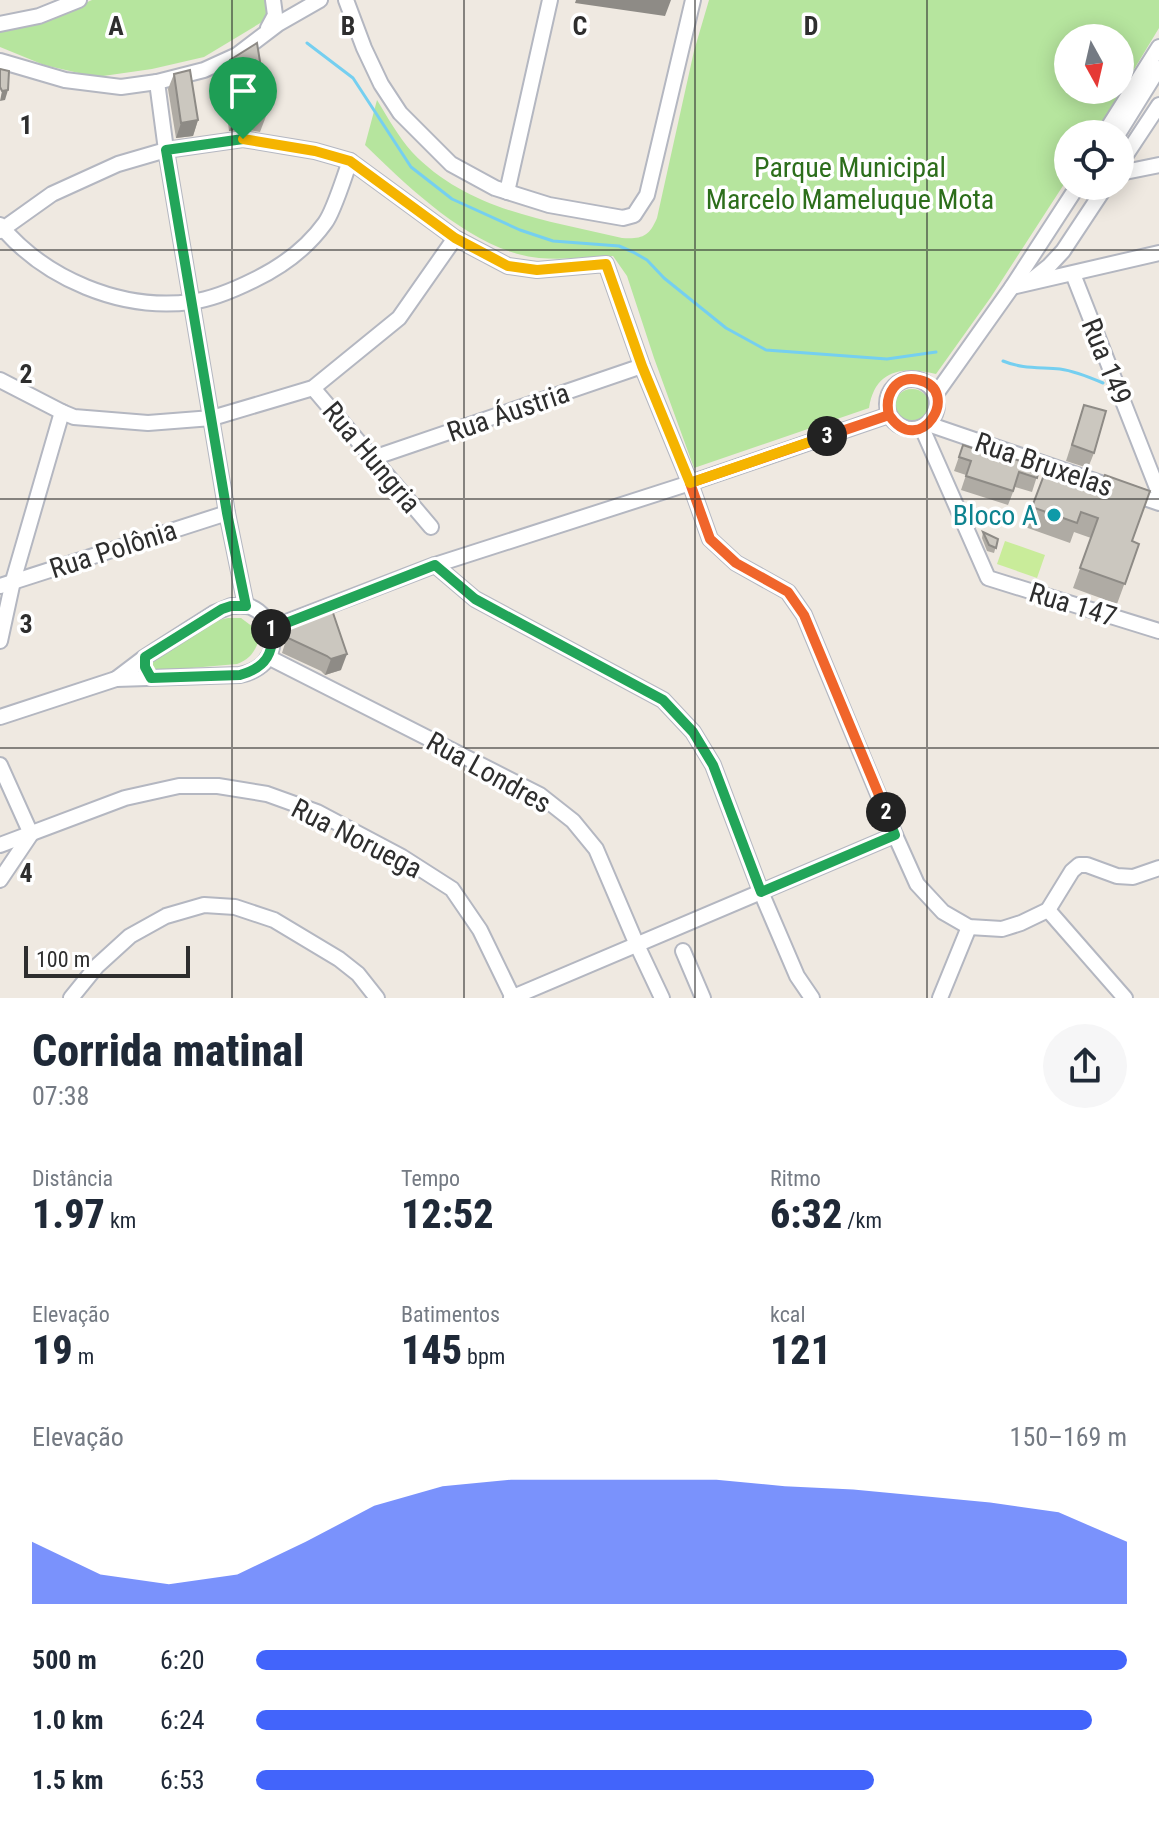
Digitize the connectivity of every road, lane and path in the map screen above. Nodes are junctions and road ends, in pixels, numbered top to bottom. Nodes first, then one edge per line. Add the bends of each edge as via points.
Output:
1 (79, 0) edge
2 (273, 0) edge
3 (320, 0) edge
4 (346, 0) edge
5 (550, 0) edge
6 (693, 0) edge
7 (0, 24) edge
8 (264, 35) junction
9 (1159, 47) edge
10 (0, 61) edge
11 (1159, 68) edge
12 (157, 82) junction
13 (1159, 105) edge
14 (1113, 120) edge
15 (1127, 120) edge
16 (1134, 143) edge
17 (166, 150) junction
18 (350, 161) junction
19 (1159, 165) edge
20 (1134, 170) edge
21 (507, 192) junction
22 (1069, 200) edge
23 (1097, 200) edge
24 (1, 228) edge
25 (455, 238) junction
26 (1159, 253) edge
27 (1073, 274) junction
28 (1019, 286) junction
29 (191, 302) junction
30 (642, 366) junction
31 (0, 380) edge
32 (313, 388) junction
33 (936, 394) junction
34 (62, 412) junction
35 (889, 415) junction
36 (212, 418) junction
37 (925, 426) junction
38 (373, 458) junction
39 (690, 483) junction
40 (1159, 493) edge
41 (1159, 503) edge
42 (227, 513) junction
43 (431, 527) dead end
44 (435, 565) junction
45 (7, 584) edge
46 (246, 606) junction
47 (271, 628) junction
48 (1159, 631) edge
49 (0, 641) edge
50 (145, 657) junction
51 (268, 657) junction
52 (151, 678) junction
53 (116, 679) junction
54 (0, 717) edge
55 (0, 765) edge
56 (31, 834) junction
57 (895, 835) junction
58 (0, 845) edge
59 (1159, 868) edge
60 (0, 880) edge
61 (761, 892) junction
62 (1048, 910) junction
63 (969, 927) junction
64 (637, 945) junction
65 (683, 951) dead end
66 (71, 998) edge
67 (377, 998) edge
68 (512, 998) edge
69 (662, 998) edge
70 (703, 998) edge
71 (812, 998) edge
72 (940, 998) edge
73 (1125, 998) edge

1 - 7 street
2 - 8 street via 275,15
3 - 8 street
4 - 21 street via 381,84 400,113 451,164
5 - 21 street
6 - 21 street via 647,195 634,215 610,217
8 - 12 street via 204,70
9 - 14 street
10 - 12 street via 65,80 121,87
11 - 15 street
12 - 17 street
13 - 16 street
17 - 18 street via 243,139
17 - 24 street via 118,164 52,194
17 - 29 street
18 - 25 street
18 - 29 street via 327,222 298,252 229,292
19 - 20 street
22 - 28 street
23 - 28 street via 1063,251
24 - 29 street via 68,279 106,294 145,303
25 - 30 street via 508,266 537,270 606,264
25 - 32 street via 399,318
26 - 27 street
27 - 28 street
27 - 40 street, Rua 149
28 - 33 street
29 - 36 street
30 - 38 street, Rua Áustria
30 - 39 street
31 - 34 street
32 - 36 street
32 - 38 street, Rua Hungria
33 - 35 street via 925,382 902,381 887,399
33 - 37 street via 937,410
34 - 36 street via 148,423
34 - 45 street
35 - 37 street via 906,429
35 - 39 street
36 - 42 street
37 - 41 street, Rua Bruxelas
37 - 48 street, Rua 147 via 988,578
38 - 43 street, Rua Hungria
39 - 44 street
39 - 57 street via 710,539 736,563 788,592 804,615
42 - 45 street, Rua Polônia
42 - 46 street
44 - 47 street
44 - 61 street via 475,599 663,700 693,732 713,765
45 - 49 street
46 - 47 street via 264,616
46 - 50 street via 222,609
47 - 51 street
50 - 52 street
50 - 53 street
51 - 52 street via 253,672 240,675
51 - 64 street, Rua Londres via 540,795 573,821 596,849
52 - 53 street
53 - 54 street
55 - 56 street
56 - 58 street, Rua Noruega
56 - 60 street
56 - 68 street, Rua Noruega via 125,798 179,786 267,794 317,812 452,889 480,930
57 - 61 street
57 - 63 street via 917,884 943,912
59 - 62 street via 1133,877 1079,865
61 - 64 street
61 - 71 street
62 - 63 street via 1002,929
62 - 73 street
63 - 72 street
64 - 68 street
64 - 69 street, Rua Londres
65 - 70 street
66 - 67 street via 130,936 166,916 204,905 235,907 274,920 339,959

